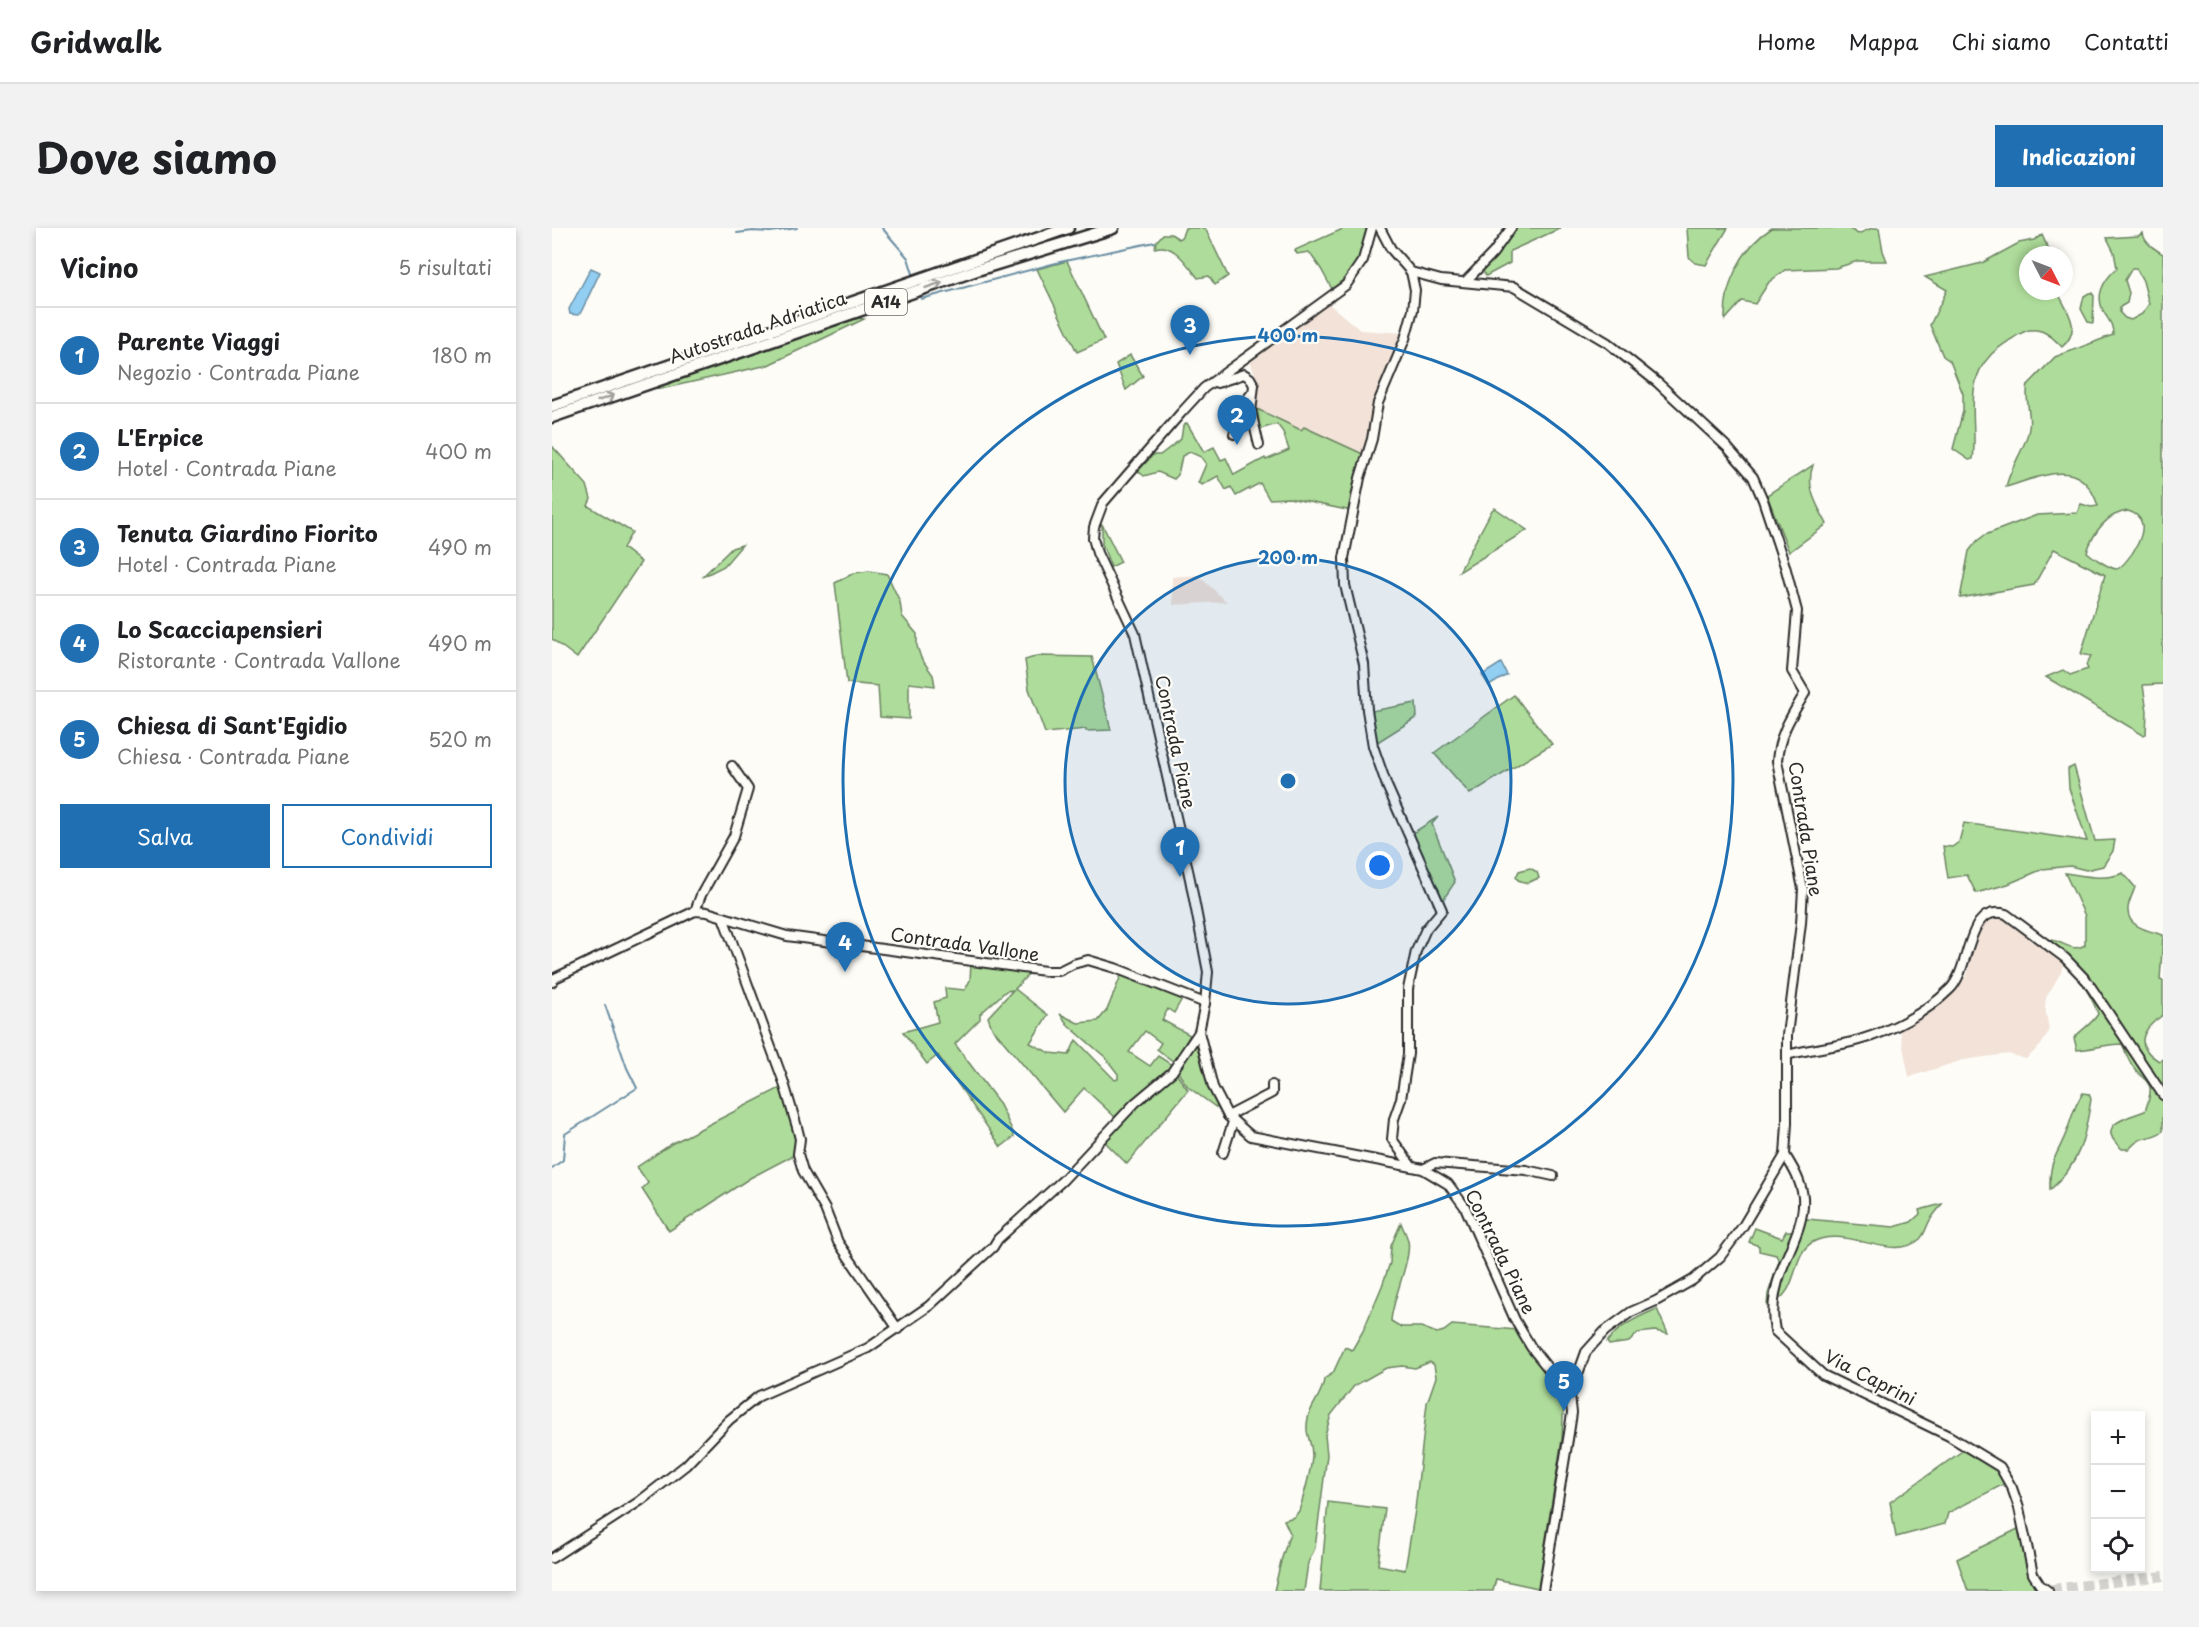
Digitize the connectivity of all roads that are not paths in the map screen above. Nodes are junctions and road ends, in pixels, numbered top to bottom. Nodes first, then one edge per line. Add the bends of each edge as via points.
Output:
1 (1068, 228) edge
2 (1113, 228) edge
3 (1372, 228) edge
4 (1380, 228) edge
5 (1511, 228) edge
6 (1411, 272) junction
7 (1466, 281) junction
8 (659, 375) junction
9 (1204, 388) junction
10 (1252, 393) junction
11 (552, 406) edge
12 (552, 417) edge
13 (1234, 434) dead end
14 (1259, 445) dead end
15 (732, 766) dead end
16 (695, 911) junction
17 (723, 917) junction
18 (552, 982) edge
19 (1205, 1003) junction
20 (1199, 1032) junction
21 (1787, 1055) junction
22 (1272, 1084) dead end
23 (2163, 1095) edge
24 (1230, 1119) junction
25 (1223, 1153) dead end
26 (1785, 1155) junction
27 (1412, 1167) junction
28 (1424, 1169) junction
29 (1553, 1176) dead end
30 (898, 1329) junction
31 (1570, 1396) junction
32 (552, 1558) edge
33 (1543, 1591) edge
34 (2048, 1591) edge

1 - 8 highway, Autostrada Adriatica / A14
8 -> 2 highway, Autostrada Adriatica / A14
3 - 9 street, Contrada Piane via 1363,260 1346,285
4 - 6 street via 1391,249
5 - 7 street
6 - 7 street, Contrada Piane via 1441,280
6 - 27 street via 1413,310 1378,404 1344,558 1345,585 1364,664 1373,746 1442,910 1426,929 1416,951 1408,989 1408,1054 1392,1139
7 - 21 street, Contrada Piane via 1514,287 1608,343 1658,383 1726,447 1753,477 1763,500 1797,611 1792,671 1805,693 1783,732 1777,761 1803,890
8 - 11 highway, Autostrada Adriatica / A14
12 -> 8 highway, Autostrada Adriatica / A14
9 - 10 street via 1244,374 1254,385
9 - 19 street, Contrada Piane via 1103,503 1093,538 1136,634 1208,972
10 - 13 street via 1244,403
10 - 14 street via 1251,412
15 - 16 street via 748,789 734,836
16 - 17 street, Contrada Vallone
16 - 18 street
17 - 19 street, Contrada Vallone via 787,936 1045,971 1059,971 1088,960
17 - 30 street via 783,1080 800,1139 802,1171 825,1209 838,1242
19 - 20 street, Contrada Piane
20 - 24 street, Contrada Piane via 1213,1087
20 - 30 street via 1172,1072 1135,1103 1063,1180 955,1283
21 - 23 street via 1861,1040 1930,1006 1959,979 1976,925 1995,911 2006,914 2065,958 2087,981
21 - 26 street, Contrada Piane
22 - 24 street via 1272,1093
24 - 25 street
24 - 27 street, Contrada Piane via 1251,1136
26 - 31 street, Contrada Piane via 1720,1257 1693,1280 1631,1312 1605,1331 1586,1352
26 - 34 street, Via Caprini via 1803,1199 1802,1214 1773,1302 1775,1331 1823,1375 1949,1436 2000,1467 2019,1509 2033,1574
27 - 28 street, Contrada Piane
28 - 29 street via 1435,1163 1526,1170
28 - 31 street, Contrada Piane via 1448,1184 1465,1207 1515,1320
30 - 32 street via 845,1360 759,1396 729,1420 686,1465 640,1501
31 - 33 street, Contrada Piane via 1572,1413

